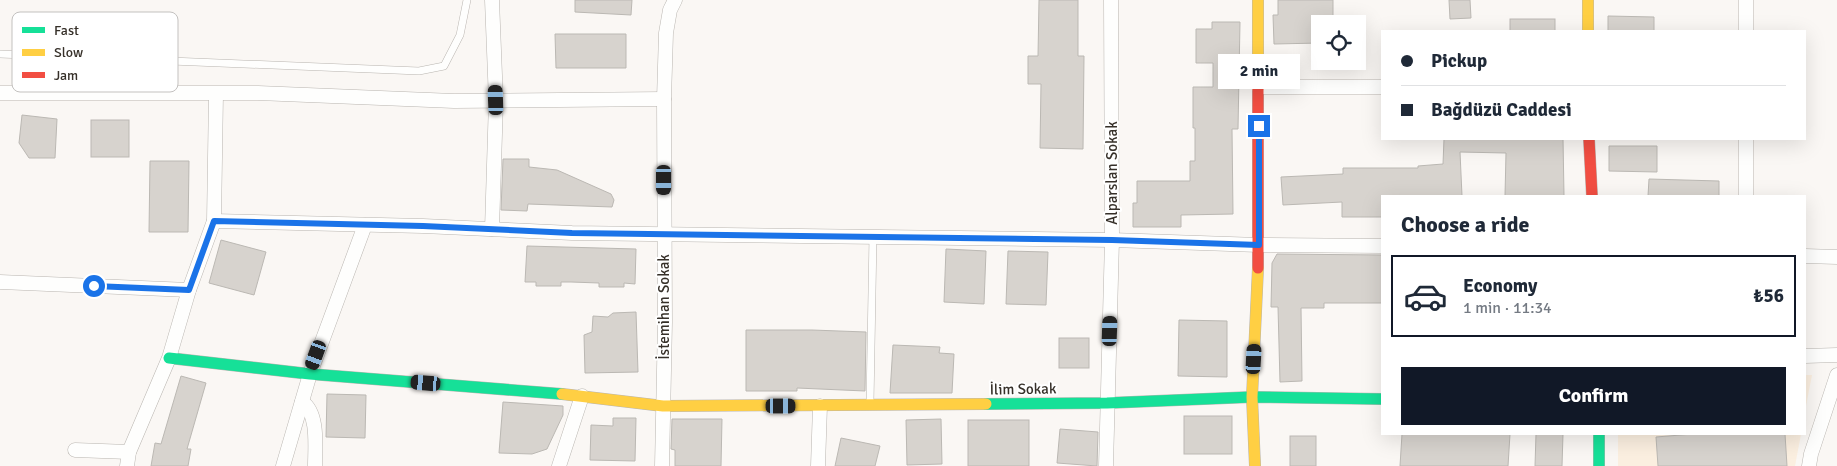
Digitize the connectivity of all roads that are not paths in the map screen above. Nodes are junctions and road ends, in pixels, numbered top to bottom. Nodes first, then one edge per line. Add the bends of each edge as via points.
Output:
1 (466, 0) edge
2 (492, 0) edge
3 (675, 0) edge
4 (1111, 0) edge
5 (1258, 0) edge
6 (1588, 0) edge
7 (1746, 0) edge
8 (1588, 30) edge
9 (1746, 30) edge
10 (178, 61) edge
11 (1259, 87) junction
12 (1381, 87) edge
13 (0, 93) edge
14 (216, 94) junction
15 (664, 99) junction
16 (496, 100) junction
17 (1588, 140) edge
18 (1746, 140) edge
19 (1592, 195) edge
20 (1746, 195) edge
21 (214, 221) junction
22 (365, 225) junction
23 (492, 229) junction
24 (665, 235) junction
25 (873, 236) junction
26 (1112, 240) junction
27 (1259, 245) junction
28 (1381, 246) edge
29 (1806, 256) edge
30 (1837, 257) edge
31 (0, 282) edge
32 (189, 290) junction
33 (1837, 355) edge
34 (1806, 356) edge
35 (169, 358) junction
36 (310, 374) junction
37 (1837, 375) edge
38 (582, 396) junction
39 (1252, 397) junction
40 (1381, 399) edge
41 (302, 402) junction
42 (1108, 403) junction
43 (870, 405) junction
44 (663, 406) junction
45 (820, 406) junction
46 (1599, 435) edge
47 (75, 450) dead end
48 (128, 459) edge
49 (283, 466) edge
50 (315, 466) edge
51 (559, 466) edge
52 (662, 466) edge
53 (818, 466) edge
54 (1106, 466) edge
55 (1255, 466) edge
56 (1599, 466) edge
57 (1808, 466) edge

1 - 10 lane via 460,35 444,66 419,71
2 - 16 street
3 - 15 street, İstemihan Sokak via 666,33
4 - 26 street, Alparslan Sokak
5 - 11 street
6 - 8 street
7 - 9 street
11 - 12 street
11 - 27 street
13 - 14 street
14 - 16 street
14 - 21 street
15 - 16 street
15 - 24 street, İstemihan Sokak
16 - 23 street
17 - 19 street
18 - 20 street
21 - 22 street
21 - 32 street
22 - 23 street
22 - 36 street
23 - 24 street
24 - 25 street
24 - 44 street, İstemihan Sokak
25 - 26 street
25 - 43 lane
26 - 27 street
26 - 42 street, Alparslan Sokak
27 - 28 street
27 - 39 street
29 - 30 street
31 - 32 street
32 - 35 street
33 - 34 street
35 - 36 street, İlim Sokak
35 - 48 street
36 - 38 street, İlim Sokak
36 - 41 street
37 - 57 street
38 - 44 street, İlim Sokak
38 - 51 street
39 - 40 street, İlim Sokak
39 - 42 street, İlim Sokak
39 - 55 street
41 - 49 street
41 - 50 street via 313,418
42 - 43 street, İlim Sokak
42 - 54 street, Alparslan Sokak
43 - 45 street, İlim Sokak
44 - 45 street, İlim Sokak
44 - 52 street, İstemihan Sokak
45 - 53 street
46 - 56 street
47 - 48 street

